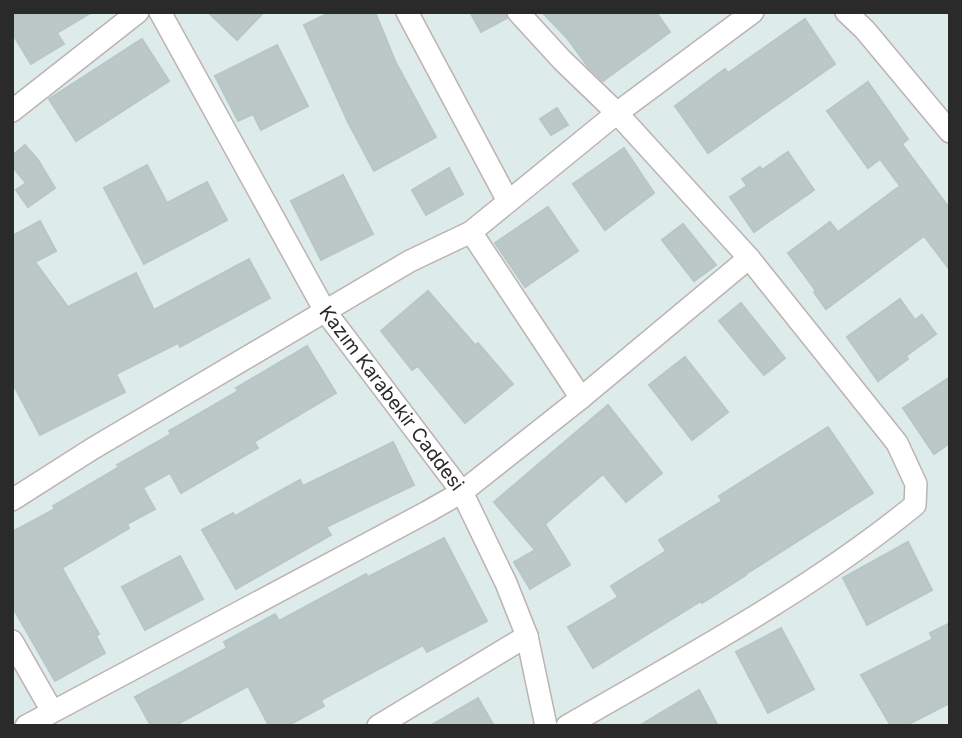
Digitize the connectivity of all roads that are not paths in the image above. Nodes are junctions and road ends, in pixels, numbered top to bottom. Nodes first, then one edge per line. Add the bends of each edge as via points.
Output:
1 (138, 12) edge
2 (160, 12) edge
3 (407, 12) edge
4 (518, 12) edge
5 (753, 12) edge
6 (846, 12) edge
7 (12, 111) edge
8 (617, 113) junction
9 (950, 132) edge
10 (508, 201) junction
11 (471, 232) junction
12 (749, 258) junction
13 (325, 311) junction
14 (581, 398) junction
15 (462, 492) junction
16 (12, 500) edge
17 (527, 636) junction
18 (12, 641) edge
19 (52, 711) junction
20 (26, 726) edge
21 (378, 726) edge
22 (546, 726) edge
23 (567, 726) edge

1 - 7 street
2 - 13 street, Kazım Karabekir Caddesi
3 - 10 street
4 - 8 street
5 - 8 street
6 - 9 street
8 - 10 street
8 - 12 street
10 - 11 street
11 - 13 street via 410,261
11 - 14 street
12 - 14 street
12 - 23 street via 897,443 916,484 915,505 792,595
13 - 15 street, Kazım Karabekir Caddesi
13 - 16 street
14 - 15 street
15 - 17 street, Kazım Karabekir Caddesi
15 - 19 street
17 - 21 street
17 - 22 street, Kazım Karabekir Caddesi
18 - 19 street
19 - 20 street

